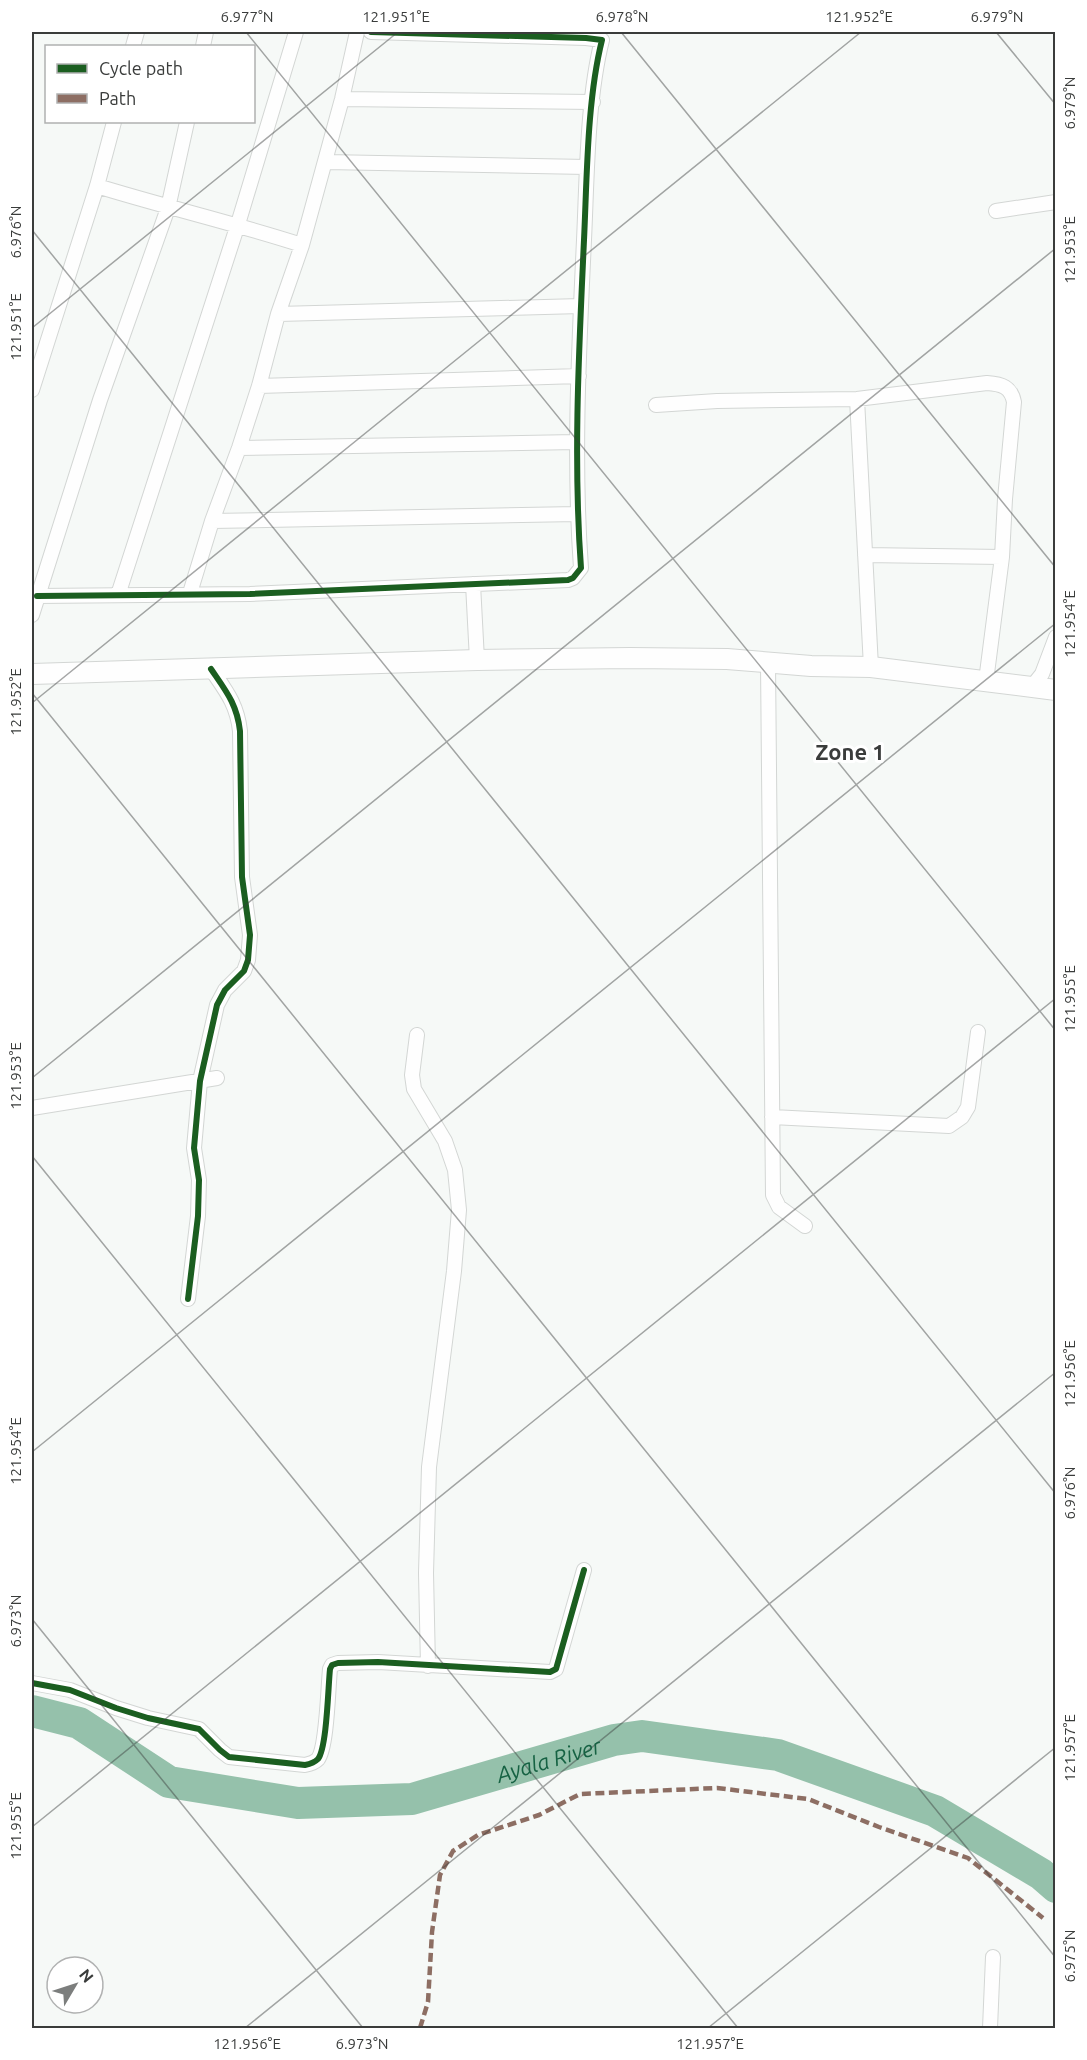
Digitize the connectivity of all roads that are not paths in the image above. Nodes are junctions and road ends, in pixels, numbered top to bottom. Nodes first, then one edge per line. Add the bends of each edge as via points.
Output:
1 (296, 32) edge
2 (357, 32) edge
3 (371, 32) edge
4 (603, 36) edge
5 (342, 99) junction
6 (593, 102) junction
7 (114, 123) edge
8 (187, 123) edge
9 (326, 162) junction
10 (587, 167) junction
11 (97, 186) junction
12 (1056, 202) edge
13 (168, 208) junction
14 (996, 211) dead end
15 (238, 224) junction
16 (302, 245) junction
17 (581, 306) junction
18 (278, 314) junction
19 (579, 376) junction
20 (258, 386) junction
21 (32, 390) edge
22 (857, 399) junction
23 (656, 405) dead end
24 (576, 442) junction
25 (239, 448) junction
26 (577, 514) junction
27 (212, 521) junction
28 (865, 555) junction
29 (1002, 557) junction
30 (473, 584) junction
31 (190, 594) junction
32 (118, 595) junction
33 (37, 596) junction
34 (32, 615) edge
35 (1056, 637) edge
36 (477, 660) junction
37 (768, 663) junction
38 (871, 668) junction
39 (211, 669) junction
40 (32, 674) edge
41 (986, 681) junction
42 (1031, 688) junction
43 (1056, 690) edge
44 (978, 1032) dead end
45 (417, 1035) dead end
46 (217, 1078) dead end
47 (201, 1081) junction
48 (32, 1108) edge
49 (772, 1117) junction
50 (805, 1226) dead end
51 (188, 1299) dead end
52 (584, 1570) dead end
53 (428, 1666) junction
54 (32, 1683) edge
55 (993, 1957) dead end
56 (990, 2028) edge

1 - 15 street
2 - 5 street
3 - 4 street
4 - 6 street
5 - 6 street
5 - 9 street
6 - 10 street
7 - 11 street
8 - 13 street
9 - 10 street
9 - 16 street
10 - 17 street
11 - 13 street
11 - 21 street
12 - 14 street
13 - 15 street
13 - 33 street via 100,400
15 - 16 street
15 - 32 street
16 - 18 street
17 - 18 street
17 - 19 street
18 - 20 street
19 - 20 street
19 - 24 street
20 - 25 street
22 - 23 street
22 - 28 street
22 - 29 street via 987,383 1007,388 1014,402
24 - 25 street
24 - 26 street
25 - 27 street
26 - 27 street
26 - 30 street via 581,568 573,578
27 - 31 street
28 - 29 street
28 - 38 street
29 - 41 street
30 - 31 street
30 - 36 street
31 - 32 street
32 - 33 street
33 - 34 street
35 - 42 street via 1042,674
36 - 37 street via 630,658
36 - 39 street
37 - 38 street
37 - 49 street
38 - 41 street
39 - 40 street
39 - 47 street via 238,714 242,877 250,935 244,971 225,990 218,1005
41 - 42 street
42 - 43 street
44 - 49 street via 968,1107 949,1126
45 - 53 street via 414,1089 445,1142 455,1170 459,1210 429,1467
46 - 47 street
47 - 48 street
47 - 51 street via 194,1148 199,1180 198,1216
49 - 50 street via 772,1195 779,1207
52 - 53 street via 556,1669 550,1672
53 - 54 street via 378,1662 332,1665 319,1757 305,1765 229,1756 200,1729 148,1718 70,1690
55 - 56 street

